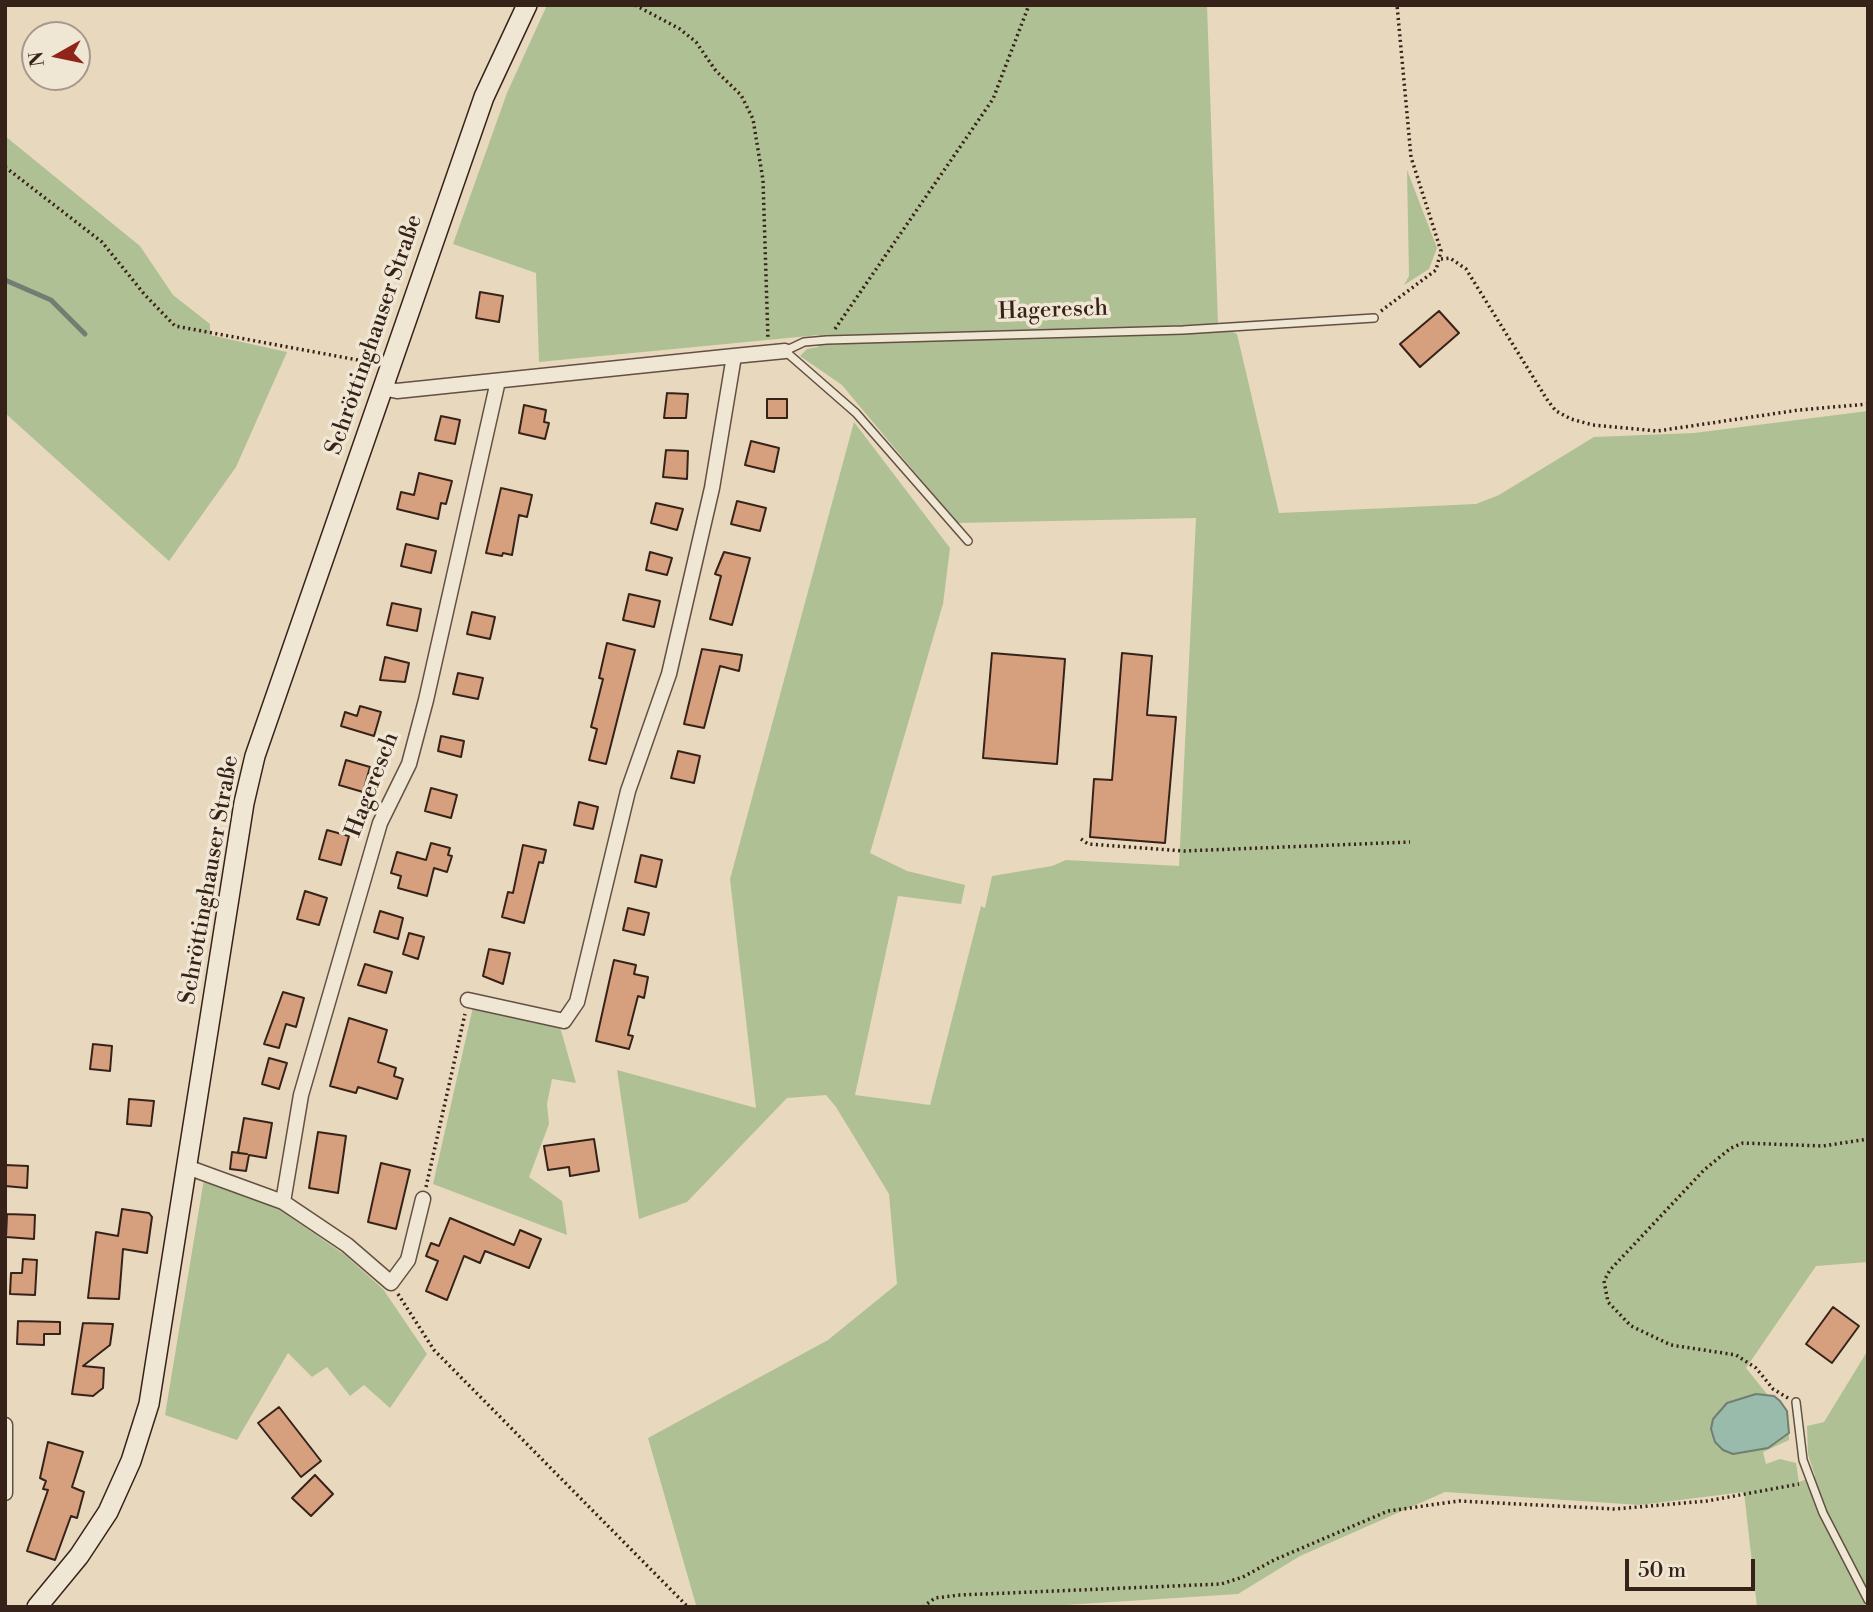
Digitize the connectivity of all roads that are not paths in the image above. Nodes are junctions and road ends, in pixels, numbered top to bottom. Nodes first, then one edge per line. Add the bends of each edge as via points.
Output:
1 (527, 5) edge
2 (1374, 317) road end
3 (785, 351) junction
4 (734, 356) junction
5 (498, 381) junction
6 (382, 388) junction
7 (968, 541) dead end
8 (468, 1000) road end
9 (187, 1167) junction
10 (423, 1199) road end
11 (283, 1202) junction
12 (1796, 1402) road end
13 (5, 1425) edge
14 (5, 1493) edge
15 (1868, 1600) edge
16 (37, 1607) edge

1 - 6 main road, Schröttinghauser Straße via 484,97
2 - 3 lane, Hageresch via 1183,330 827,340 804,342
3 - 4 street, Hageresch
3 - 7 lane via 856,413
4 - 5 street, Hageresch
4 - 8 street via 712,488 668,674 628,791 577,1002 564,1021
5 - 6 street, Hageresch via 397,391
5 - 11 street, Hageresch via 426,700 409,764 380,823 301,1095
6 - 9 main road, Schröttinghauser Straße via 244,803
9 - 11 street
9 - 16 main road, Schröttinghauser Straße via 149,1404 131,1461 108,1512
10 - 11 street via 408,1260 391,1283 347,1245
12 - 15 lane via 1803,1460 1823,1513
13 - 14 street

